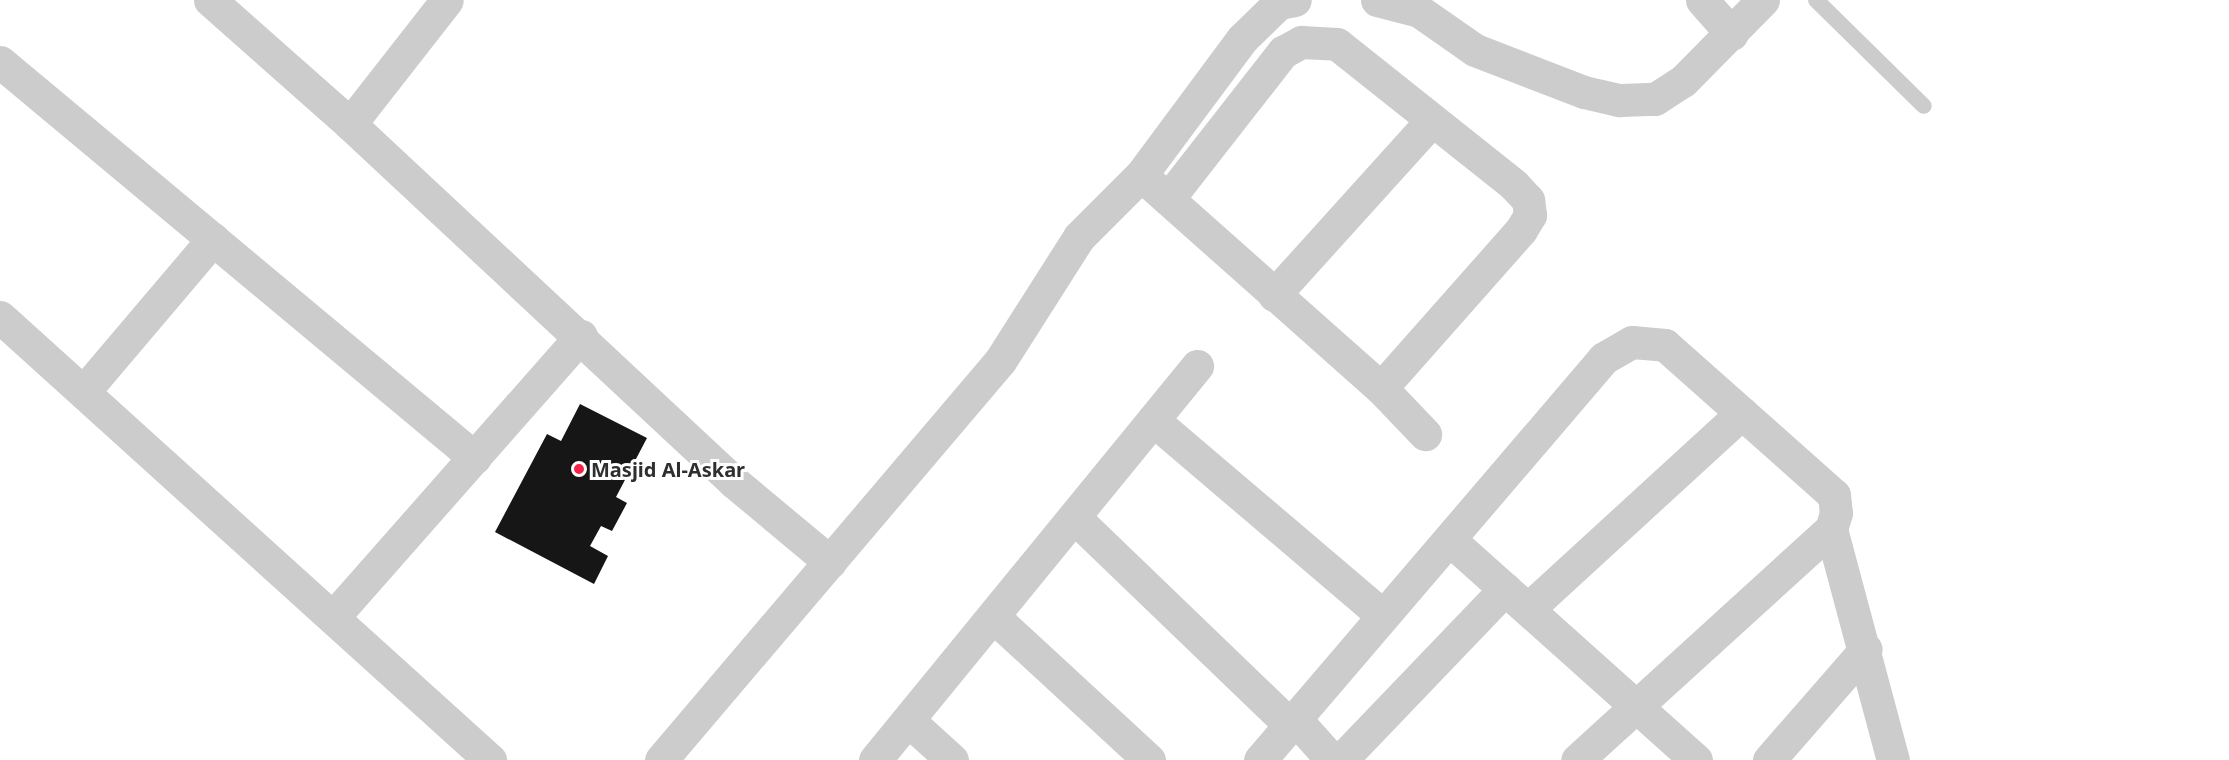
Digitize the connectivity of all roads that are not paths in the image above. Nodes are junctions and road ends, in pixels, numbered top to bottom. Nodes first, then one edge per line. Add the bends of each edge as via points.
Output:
1 (210, 0) edge
2 (447, 0) edge
3 (1377, 0) edge
4 (1702, 0) edge
5 (1763, 0) edge
6 (1816, 0) edge
7 (1284, 1) edge
8 (1732, 34) junction
9 (0, 62) edge
10 (1924, 106) dead end
11 (1431, 121) junction
12 (350, 124) junction
13 (1141, 175) junction
14 (1168, 199) junction
15 (213, 239) junction
16 (1274, 295) junction
17 (0, 317) edge
18 (581, 336) junction
19 (1197, 366) dead end
20 (1381, 388) junction
21 (85, 390) junction
22 (1742, 413) junction
23 (1154, 420) junction
24 (1425, 434) dead end
25 (475, 458) junction
26 (1074, 518) junction
27 (1831, 529) junction
28 (1450, 540) junction
29 (830, 562) junction
30 (1516, 599) junction
31 (335, 615) junction
32 (1382, 615) junction
33 (994, 616) junction
34 (1866, 649) junction
35 (1634, 705) junction
36 (909, 721) junction
37 (1294, 724) junction
38 (490, 760) edge
39 (662, 760) edge
40 (875, 760) edge
41 (952, 760) edge
42 (1149, 760) edge
43 (1260, 760) edge
44 (1332, 760) edge
45 (1341, 760) edge
46 (1577, 760) edge
47 (1696, 760) edge
48 (1768, 760) edge
49 (1893, 760) edge

1 - 12 street
2 - 12 street
3 - 8 street via 1419,11 1475,50 1584,92 1620,100 1655,99 1683,81
4 - 8 street
5 - 8 street
6 - 10 lane
7 - 13 street via 1242,39
9 - 15 street
11 - 14 street via 1337,44 1300,42 1283,52
11 - 16 street
11 - 20 street via 1514,185 1528,200 1530,215
12 - 18 street
13 - 14 street
13 - 29 street via 1079,237 1000,361
14 - 16 street
15 - 21 street
15 - 25 street
16 - 20 street
17 - 21 street
18 - 25 street
18 - 29 street via 734,482
19 - 23 street
20 - 24 street
21 - 31 street
22 - 27 street via 1834,495 1836,513
22 - 28 street via 1665,345 1632,342 1604,358
22 - 30 street
23 - 26 street
23 - 32 street
25 - 31 street
26 - 33 street
26 - 37 street
27 - 34 street
27 - 35 street
28 - 30 street
28 - 32 street
29 - 39 street
30 - 35 street
30 - 45 street
31 - 38 street
32 - 37 street
33 - 36 street
33 - 42 street
34 - 48 street
34 - 49 street
35 - 46 street
35 - 47 street
36 - 40 street
36 - 41 street
37 - 43 street
37 - 44 street

